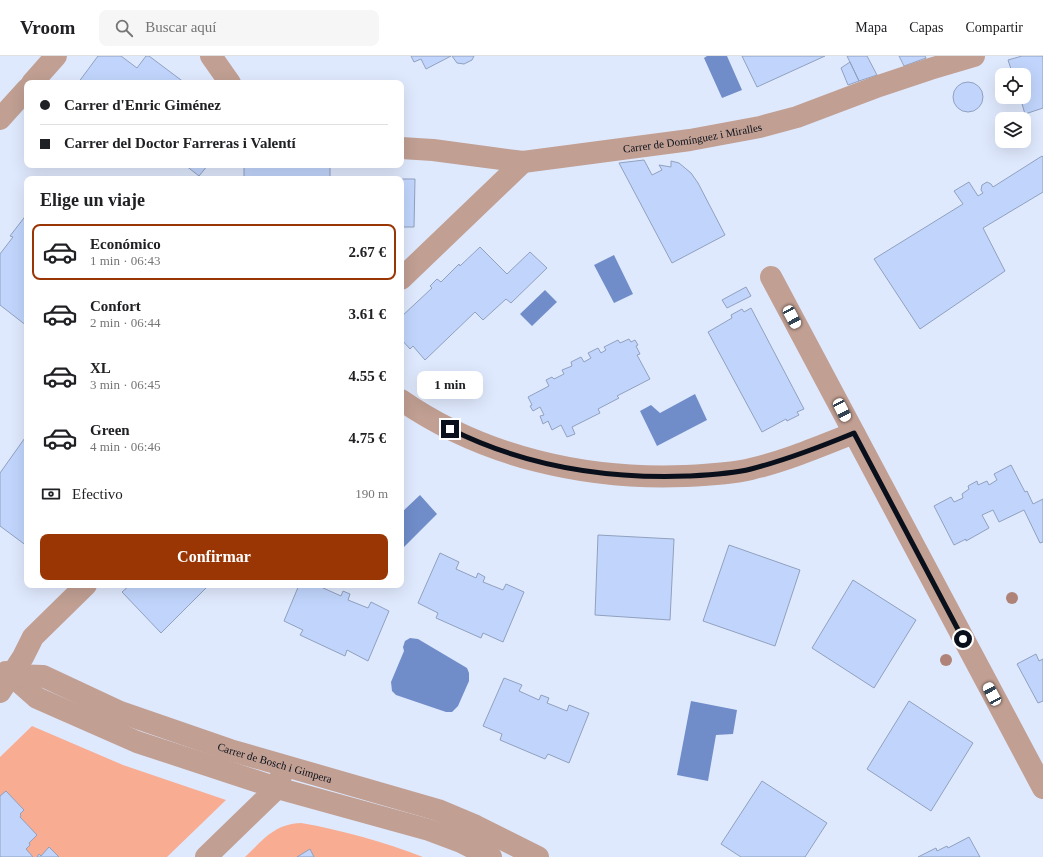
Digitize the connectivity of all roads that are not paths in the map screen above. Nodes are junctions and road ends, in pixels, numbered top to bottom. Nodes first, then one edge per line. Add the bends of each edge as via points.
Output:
1 (56, 56) edge
2 (211, 56) edge
3 (974, 56) edge
4 (35, 80) edge
5 (228, 80) edge
6 (24, 92) edge
7 (0, 119) edge
8 (404, 148) edge
9 (523, 162) junction
10 (404, 276) edge
11 (771, 277) dead end
12 (404, 402) edge
13 (854, 433) junction
14 (83, 588) edge
15 (4, 678) edge
16 (285, 765) junction
17 (277, 788) junction
18 (1043, 788) edge
19 (206, 857) edge
20 (491, 857) edge
21 (538, 857) edge

1 - 4 street
2 - 5 street
3 - 9 street, Carrer de Domínguez i Miralles via 879,86 798,117 760,127 690,140
6 - 7 street
8 - 9 street, Carrer de Domínguez i Miralles
9 - 10 street
11 - 13 street
12 - 13 street via 422,415 464,436 514,455 568,468 616,475 659,477 750,469 807,452
13 - 18 street
14 - 15 street via 34,637 23,657
15 - 16 street, Carrer de Bosch i Gimpera via 43,676 120,712 230,750
15 - 17 street, Carrer de Bosch i Gimpera via 37,698 137,742
16 - 17 street
16 - 21 street, Carrer de Bosch i Gimpera via 438,810
17 - 19 street
17 - 20 street, Carrer de Bosch i Gimpera via 429,830

